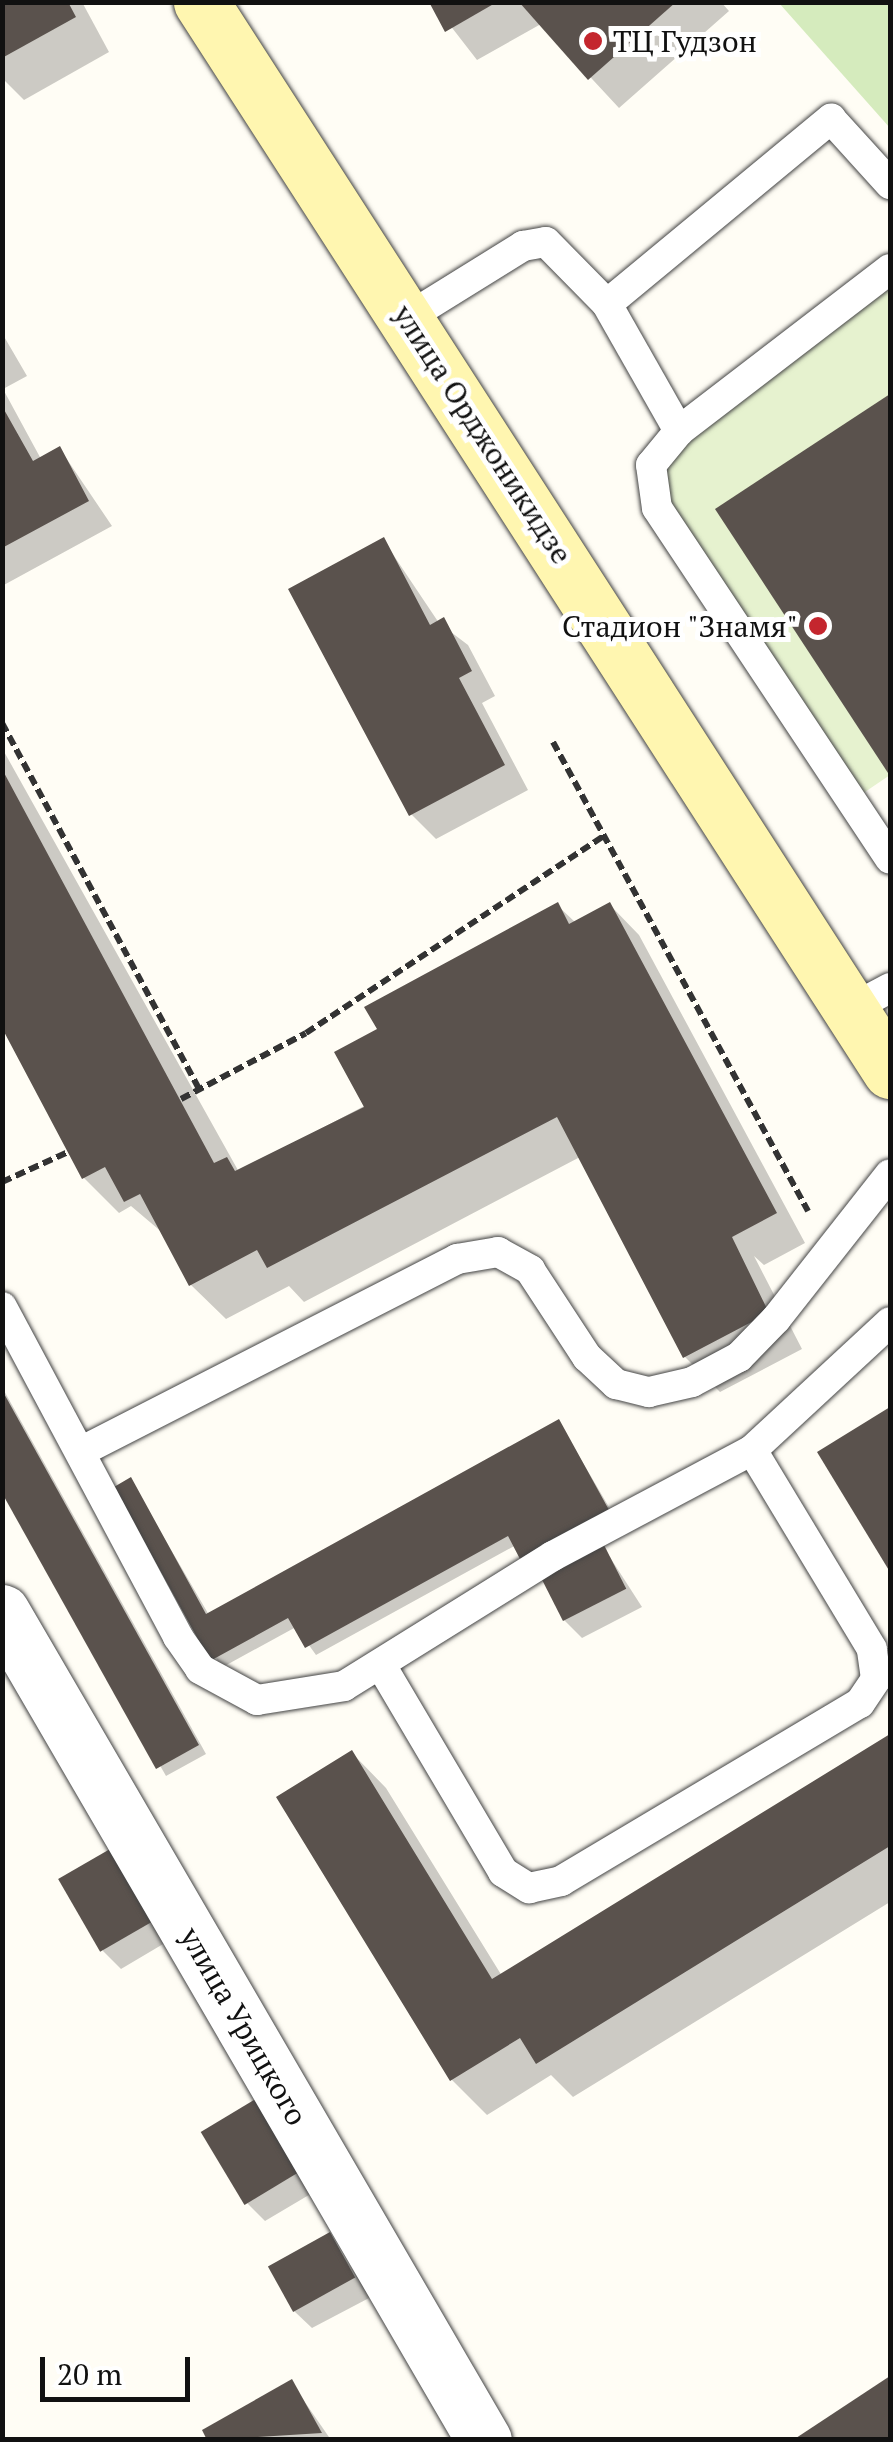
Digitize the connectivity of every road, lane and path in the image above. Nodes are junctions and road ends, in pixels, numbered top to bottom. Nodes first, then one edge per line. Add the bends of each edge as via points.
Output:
1 (201, 2) edge
2 (890, 184) edge
3 (890, 270) edge
4 (607, 304) junction
5 (407, 318) junction
6 (679, 431) junction
7 (2, 724) edge
8 (553, 742) dead end
9 (604, 836) junction
10 (890, 859) edge
11 (871, 998) edge
12 (890, 1071) edge
13 (200, 1090) junction
14 (181, 1100) dead end
15 (68, 1152) dead end
16 (890, 1174) edge
17 (2, 1182) edge
18 (830, 1250) junction
19 (2, 1307) edge
20 (890, 1322) edge
21 (752, 1450) junction
22 (80, 1452) junction
23 (2, 1612) edge
24 (382, 1667) junction
25 (484, 2440) edge

1 - 5 main road, улица Орджоникидзе
2 - 4 lane via 831,119
3 - 6 lane
4 - 5 lane via 546,242 523,246
4 - 6 lane
5 - 11 main road, улица Орджоникидзе
6 - 10 lane via 651,465 657,508
7 - 13 path
8 - 9 path
9 - 13 path via 306,1033
9 - 18 path
11 - 12 main road, улица Орджоникидзе
13 - 14 path
15 - 17 path
16 - 18 lane
18 - 22 lane via 740,1357 692,1382 649,1392 616,1384 587,1358 530,1270 498,1252 457,1259
19 - 22 lane
20 - 21 lane
21 - 24 lane via 553,1556
21 - 24 lane via 872,1649 876,1679 860,1703 561,1881 529,1888 503,1872
22 - 24 lane via 178,1637 229,1692 300,1699
23 - 25 street, улица Урицкого

